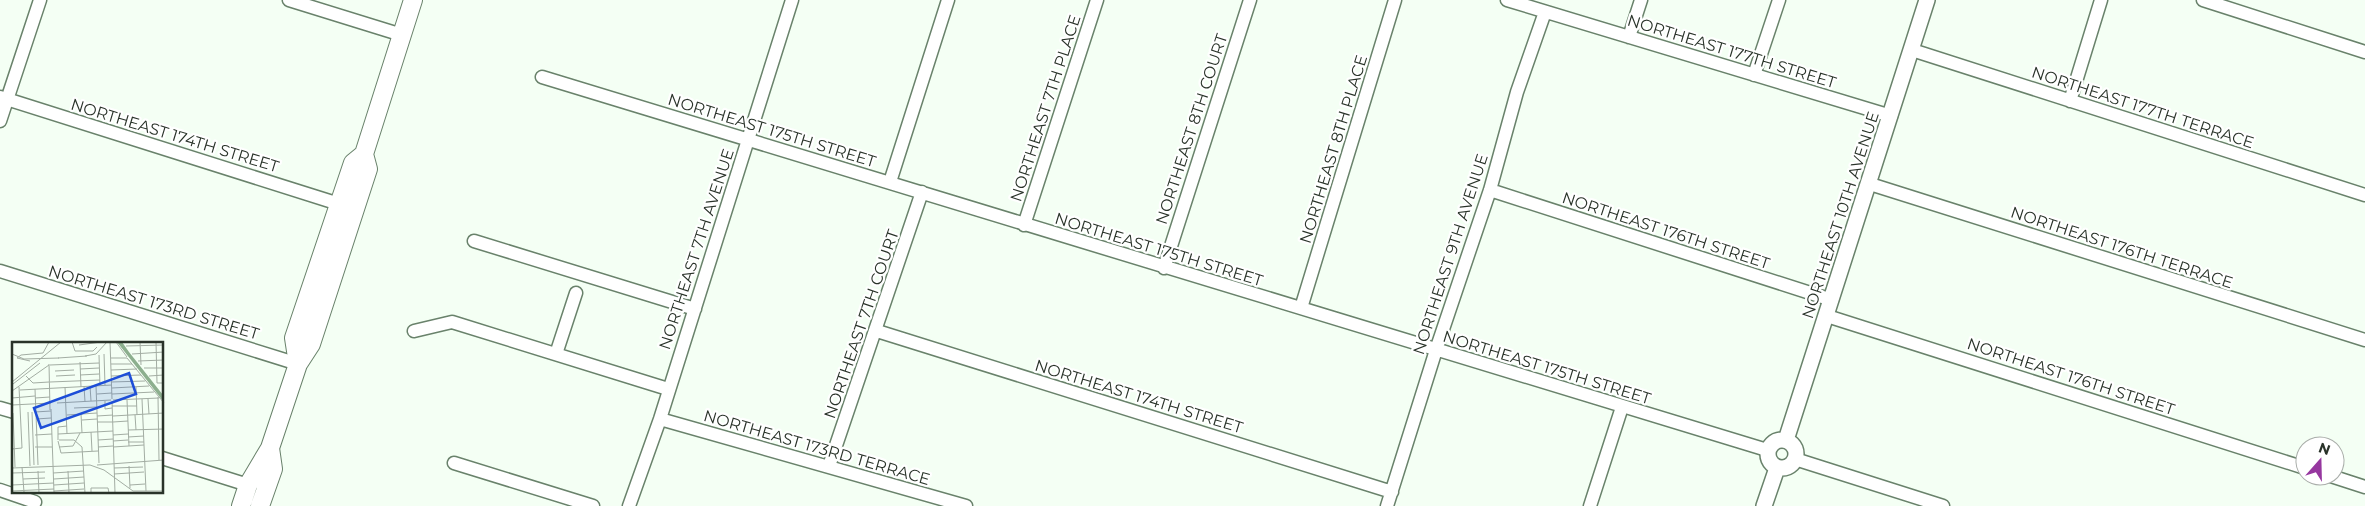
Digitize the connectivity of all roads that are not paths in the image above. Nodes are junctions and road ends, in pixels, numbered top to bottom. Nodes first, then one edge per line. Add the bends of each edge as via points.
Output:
1 (40, 0) edge
2 (289, 0) edge
3 (413, 0) edge
4 (792, 0) edge
5 (948, 0) edge
6 (1097, 0) edge
7 (1250, 0) edge
8 (1395, 0) edge
9 (1507, 0) edge
10 (1641, 0) edge
11 (1779, 0) edge
12 (1928, 0) edge
13 (2101, 0) edge
14 (2203, 0) edge
15 (1545, 12) junction
16 (402, 35) junction
17 (1629, 37) junction
18 (1912, 50) junction
19 (2365, 52) edge
20 (1754, 75) junction
21 (542, 77) dead end
22 (3, 98) edge
23 (2070, 101) junction
24 (1891, 116) junction
25 (0, 121) edge
26 (748, 140) junction
27 (364, 154) junction
28 (890, 182) junction
29 (1870, 184) junction
30 (1490, 190) junction
31 (922, 192) junction
32 (2365, 195) edge
33 (339, 204) junction
34 (1024, 225) junction
35 (474, 241) dead end
36 (1164, 268) junction
37 (0, 271) edge
38 (576, 293) dead end
39 (1832, 300) junction
40 (1301, 308) junction
41 (695, 309) junction
42 (1826, 316) junction
43 (414, 331) dead end
44 (876, 331) junction
45 (2364, 338) edge
46 (1436, 350) junction
47 (556, 354) junction
48 (298, 364) junction
49 (668, 389) junction
50 (1622, 407) junction
51 (660, 419) junction
52 (1786, 440) junction
53 (270, 448) junction
54 (1768, 450) junction
55 (164, 459) edge
56 (1795, 459) junction
57 (454, 463) dead end
58 (2295, 465) edge
59 (829, 466) junction
60 (1777, 468) junction
61 (2345, 481) edge
62 (248, 485) junction
63 (2365, 487) edge
64 (0, 490) edge
65 (1392, 492) junction
66 (35, 502) dead end
67 (241, 506) edge
68 (260, 506) edge
69 (593, 506) edge
70 (629, 506) edge
71 (966, 506) edge
72 (1388, 506) edge
73 (1590, 506) edge
74 (1764, 506) edge
75 (1943, 506) edge

1 - 22 street
2 - 16 street
3 - 16 main road
4 - 26 street, NORTHEAST 7TH AVENUE
5 - 28 street
6 - 34 street, NORTHEAST 7TH PLACE
7 - 36 street, NORTHEAST 8TH COURT
8 - 40 street, NORTHEAST 8TH PLACE
9 - 15 street, NORTHEAST 177TH STREET
10 - 17 street
11 - 20 street
12 - 18 street, NORTHEAST 10TH AVENUE
13 - 23 street
14 - 19 street
15 - 17 street, NORTHEAST 177TH STREET
15 - 30 street, NORTHEAST 9TH AVENUE via 1517,92
16 - 27 main road
17 - 20 street, NORTHEAST 177TH STREET
18 - 23 street, NORTHEAST 177TH TERRACE
18 - 24 street, NORTHEAST 10TH AVENUE
20 - 24 street, NORTHEAST 177TH STREET
21 - 26 street, NORTHEAST 175TH STREET
22 - 25 street
22 - 33 street, NORTHEAST 174TH STREET
23 - 32 street, NORTHEAST 177TH TERRACE
24 - 29 street, NORTHEAST 10TH AVENUE
26 - 28 street, NORTHEAST 175TH STREET
26 - 41 street, NORTHEAST 7TH AVENUE
27 - 33 main road via 353,163
27 - 48 main road via 368,168 356,209 311,344
28 - 31 street, NORTHEAST 175TH STREET
29 - 39 street, NORTHEAST 10TH AVENUE
29 - 45 street, NORTHEAST 176TH TERRACE
30 - 39 street, NORTHEAST 176TH STREET
30 - 46 street, NORTHEAST 9TH AVENUE
31 - 34 street, NORTHEAST 175TH STREET
31 - 44 street, NORTHEAST 7TH COURT
33 - 48 main road via 294,338
34 - 36 street, NORTHEAST 175TH STREET
35 - 41 street
36 - 40 street, NORTHEAST 175TH STREET
37 - 48 street, NORTHEAST 173RD STREET
38 - 47 street
39 - 42 street, NORTHEAST 10TH AVENUE
40 - 46 street, NORTHEAST 175TH STREET
41 - 49 street, NORTHEAST 7TH AVENUE
42 - 52 street, NORTHEAST 10TH AVENUE
42 - 58 street, NORTHEAST 176TH STREET
43 - 47 street via 452,322
44 - 59 street, NORTHEAST 7TH COURT
44 - 65 street, NORTHEAST 174TH STREET
46 - 50 street, NORTHEAST 175TH STREET
46 - 65 street, NORTHEAST 9TH AVENUE
47 - 49 street
48 - 53 main road
49 - 51 street, NORTHEAST 7TH AVENUE
50 - 54 street, NORTHEAST 175TH STREET
50 - 73 street
51 - 59 street, NORTHEAST 173RD TERRACE
51 - 70 street, NORTHEAST 7TH AVENUE
52 - 54 street via 1773,442
52 - 56 street via 1794,447
53 - 62 main road
53 - 68 main road via 273,469
54 - 60 street via 1770,462
55 - 62 street
56 - 60 street via 1787,468
56 - 75 street
57 - 69 street
59 - 71 street, NORTHEAST 173RD TERRACE
60 - 74 street
61 - 63 street
62 - 67 main road
64 - 66 street
65 - 72 street, NORTHEAST 9TH AVENUE

